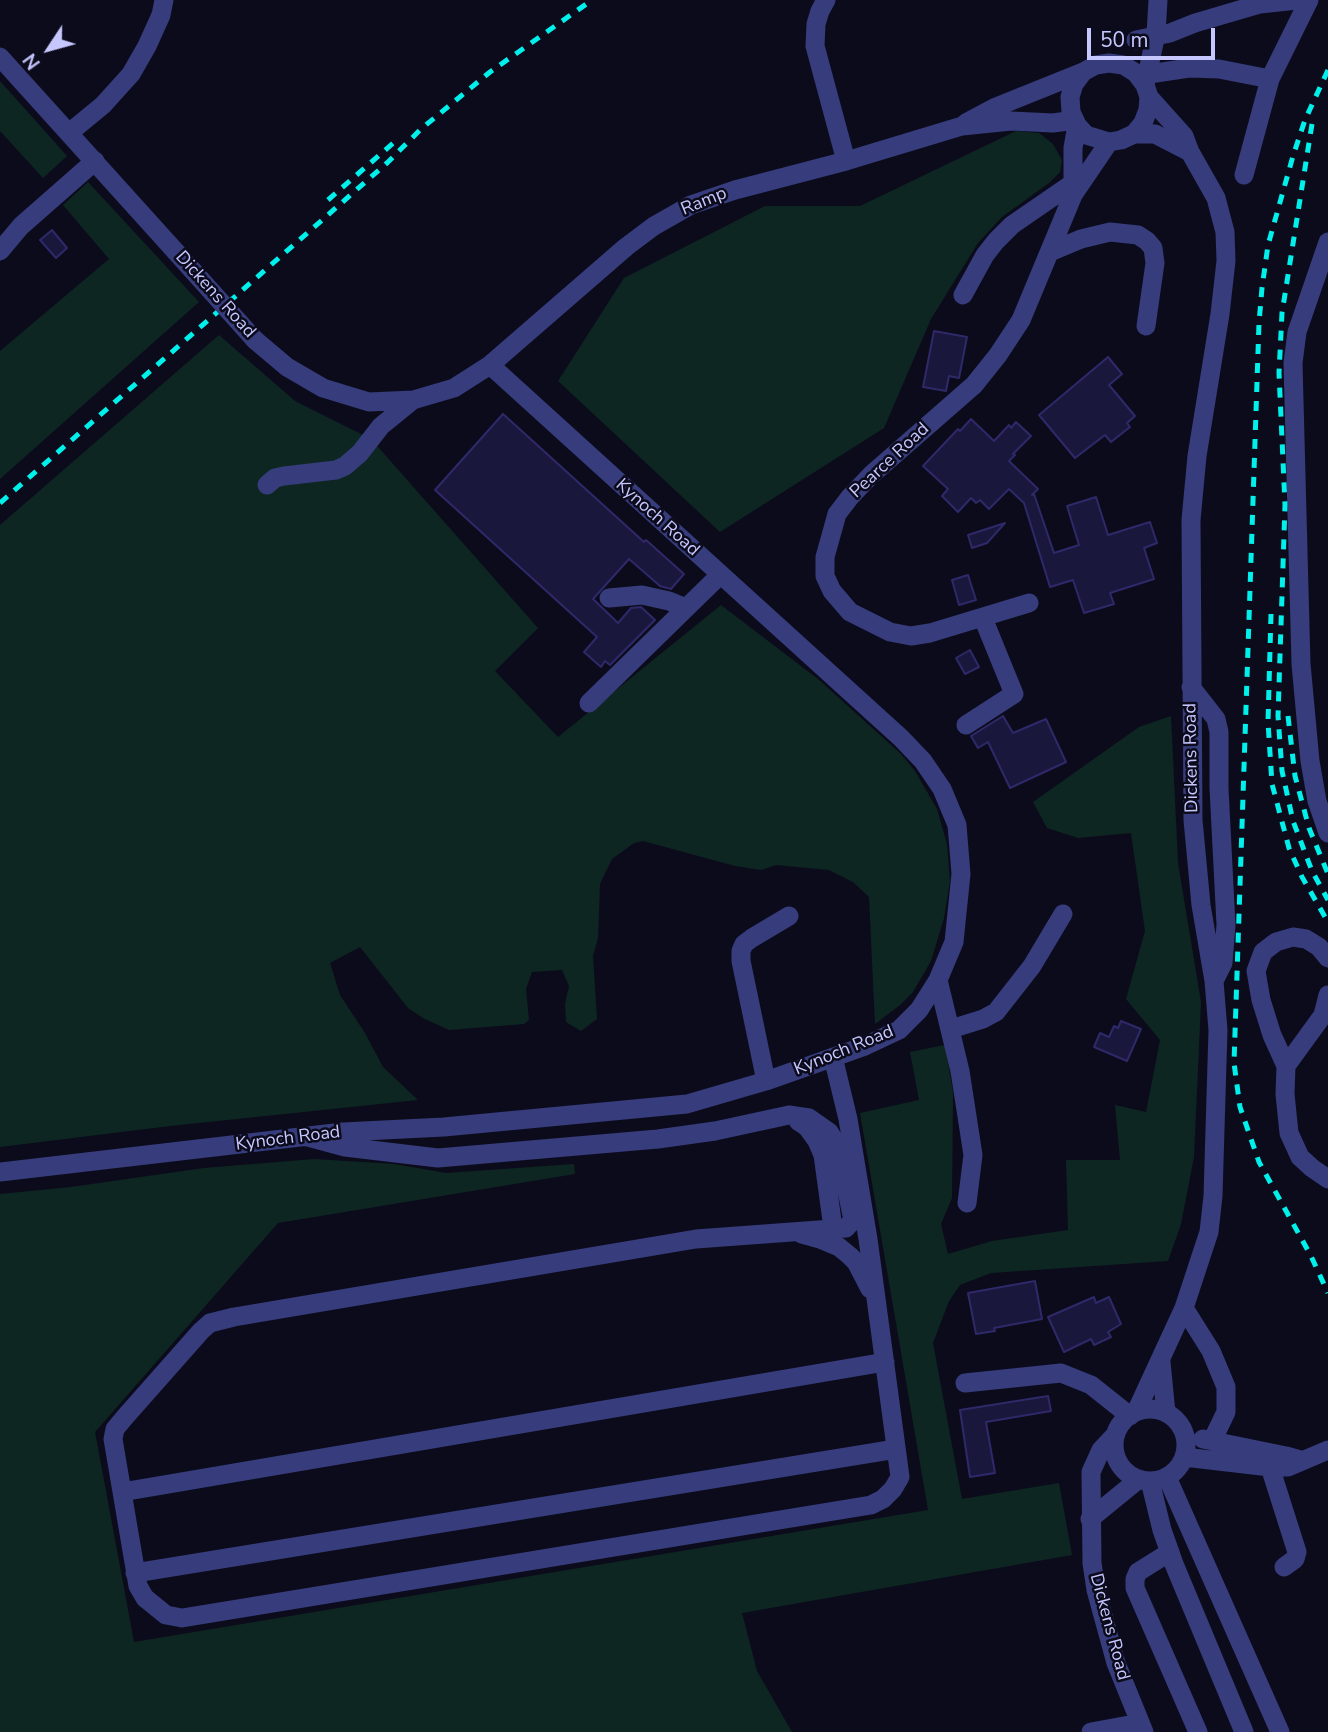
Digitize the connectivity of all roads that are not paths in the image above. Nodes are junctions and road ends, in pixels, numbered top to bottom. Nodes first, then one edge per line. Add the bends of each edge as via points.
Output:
1 (164, 0) edge
2 (826, 0) edge
3 (1157, 0) edge
4 (1297, 0) edge
5 (1310, 0) edge
6 (1317, 0) edge
7 (1328, 2) edge
8 (1156, 34) junction
9 (1136, 40) junction
10 (0, 57) edge
11 (1123, 65) junction
12 (1083, 72) junction
13 (1270, 79) junction
14 (1148, 85) junction
15 (1076, 123) junction
16 (962, 126) junction
17 (69, 133) junction
18 (1134, 134) junction
19 (1109, 142) junction
20 (1190, 152) junction
21 (94, 161) junction
22 (846, 161) junction
23 (1244, 175) dead end
24 (1073, 189) junction
25 (1328, 242) edge
26 (0, 251) edge
27 (1050, 252) junction
28 (963, 295) dead end
29 (1146, 326) dead end
30 (490, 365) junction
31 (413, 400) junction
32 (267, 485) dead end
33 (720, 575) junction
34 (609, 598) dead end
35 (1028, 603) dead end
36 (686, 608) junction
37 (983, 618) junction
38 (1191, 687) junction
39 (589, 703) dead end
40 (966, 725) dead end
41 (1328, 833) edge
42 (1063, 914) dead end
43 (789, 916) dead end
44 (1328, 958) edge
45 (938, 980) junction
46 (1214, 981) junction
47 (1328, 995) edge
48 (951, 1029) junction
49 (832, 1058) junction
50 (1286, 1066) junction
51 (766, 1081) junction
52 (308, 1137) junction
53 (0, 1172) edge
54 (1328, 1179) edge
55 (967, 1203) dead end
56 (791, 1231) junction
57 (877, 1306) junction
58 (1184, 1308) junction
59 (885, 1362) junction
60 (1161, 1363) junction
61 (965, 1383) dead end
62 (1166, 1413) junction
63 (1133, 1414) junction
64 (1116, 1434) junction
65 (1185, 1435) junction
66 (1212, 1441) junction
67 (897, 1449) junction
68 (1328, 1450) edge
69 (1184, 1457) junction
70 (1301, 1461) junction
71 (1270, 1467) junction
72 (1152, 1479) junction
73 (122, 1492) junction
74 (1090, 1519) junction
75 (1170, 1552) junction
76 (1284, 1567) dead end
77 (135, 1573) junction
78 (1142, 1728) edge
79 (1091, 1732) edge
80 (1198, 1732) edge
81 (1244, 1732) edge
82 (1280, 1732) edge

1 - 17 street via 131,74
2 - 22 street via 816,24 815,46
3 - 8 street
3 - 9 street
4 - 8 street via 1260,4
5 - 13 street
6 - 7 street
8 - 9 street
8 - 14 street
9 - 11 street
10 - 17 street, Dickens Road
11 - 12 street via 1096,65
11 - 14 street
12 - 15 street via 1070,97
12 - 16 street, Ramp via 987,111
13 - 14 street via 1189,68
13 - 23 street
14 - 18 street via 1148,110
14 - 20 street, Dickens Road
15 - 16 street, Ramp via 1011,121
15 - 19 street via 1086,135
15 - 24 street, Pearce Road
16 - 22 street, Ramp
17 - 21 street, Dickens Road
18 - 19 street
18 - 20 street via 1155,134
19 - 24 street, Pearce Road
20 - 38 street, Dickens Road via 1216,198 1225,232 1226,261 1191,520
21 - 26 street via 21,226
21 - 31 street, Dickens Road, bridge via 255,340 287,367 323,388 369,402
22 - 30 street, Ramp via 735,190 682,210 626,247
24 - 27 street, Pearce Road
24 - 28 street via 1012,225 985,255
25 - 41 street via 1297,332 1293,363 1301,664 1310,761
27 - 29 street via 1110,232 1138,234 1146,240 1153,248 1154,263
27 - 37 street, Pearce Road via 1021,320 998,355 974,385 849,497 837,514 825,557 825,576 849,612 890,632 930,634
30 - 31 street, Dickens Road via 454,388
30 - 33 street, Kynoch Road
31 - 32 street via 381,426 345,466 275,478
33 - 36 street
33 - 45 street, Kynoch Road via 901,738 942,789 957,825 961,873 954,942
34 - 36 street via 642,596
35 - 37 street, Pearce Road
36 - 39 street
37 - 40 street via 1014,694
38 - 46 street, Dickens Road via 1193,820
38 - 46 street via 1216,719 1219,732 1226,925 1223,963
42 - 48 street via 1032,966 996,1012
43 - 51 street via 752,937 741,951
44 - 50 street via 1313,943 1293,937 1263,952 1256,971 1261,1000
45 - 48 street
45 - 49 street, Kynoch Road via 899,1030
46 - 58 street, Dickens Road via 1218,1062 1213,1196 1209,1231
47 - 50 street via 1323,1015
48 - 55 street via 973,1155
49 - 51 street, Kynoch Road
49 - 57 street via 848,1119
50 - 54 street via 1286,1117 1293,1144 1300,1157
51 - 52 street, Kynoch Road via 687,1104
52 - 53 street, Kynoch Road
52 - 56 street via 345,1147 438,1158 658,1139 789,1115 807,1127 823,1155 833,1228
56 - 57 street via 820,1238 850,1255
56 - 73 street via 696,1239 210,1323 115,1429
57 - 59 street
58 - 60 street, Dickens Road
58 - 66 street via 1226,1387 1226,1412
59 - 67 street
59 - 73 street
60 - 62 street, Dickens Road
60 - 63 street, Dickens Road
61 - 63 street via 1061,1373 1091,1385
62 - 63 street via 1151,1409
62 - 65 street
63 - 64 street
64 - 72 street via 1121,1466
64 - 74 street, Dickens Road via 1101,1450 1091,1472
65 - 66 street
65 - 69 street
66 - 70 street
67 - 77 street
67 - 77 street via 900,1477 883,1499 871,1505 182,1618 166,1615 150,1603
68 - 70 street
69 - 71 street
69 - 72 street via 1174,1472
70 - 71 street via 1289,1467
71 - 76 street via 1297,1552
72 - 74 street
72 - 75 street
72 - 82 street
73 - 77 street
74 - 78 street, Dickens Road via 1096,1590 1116,1663
75 - 80 street via 1138,1573 1135,1588
75 - 81 street
78 - 79 street

